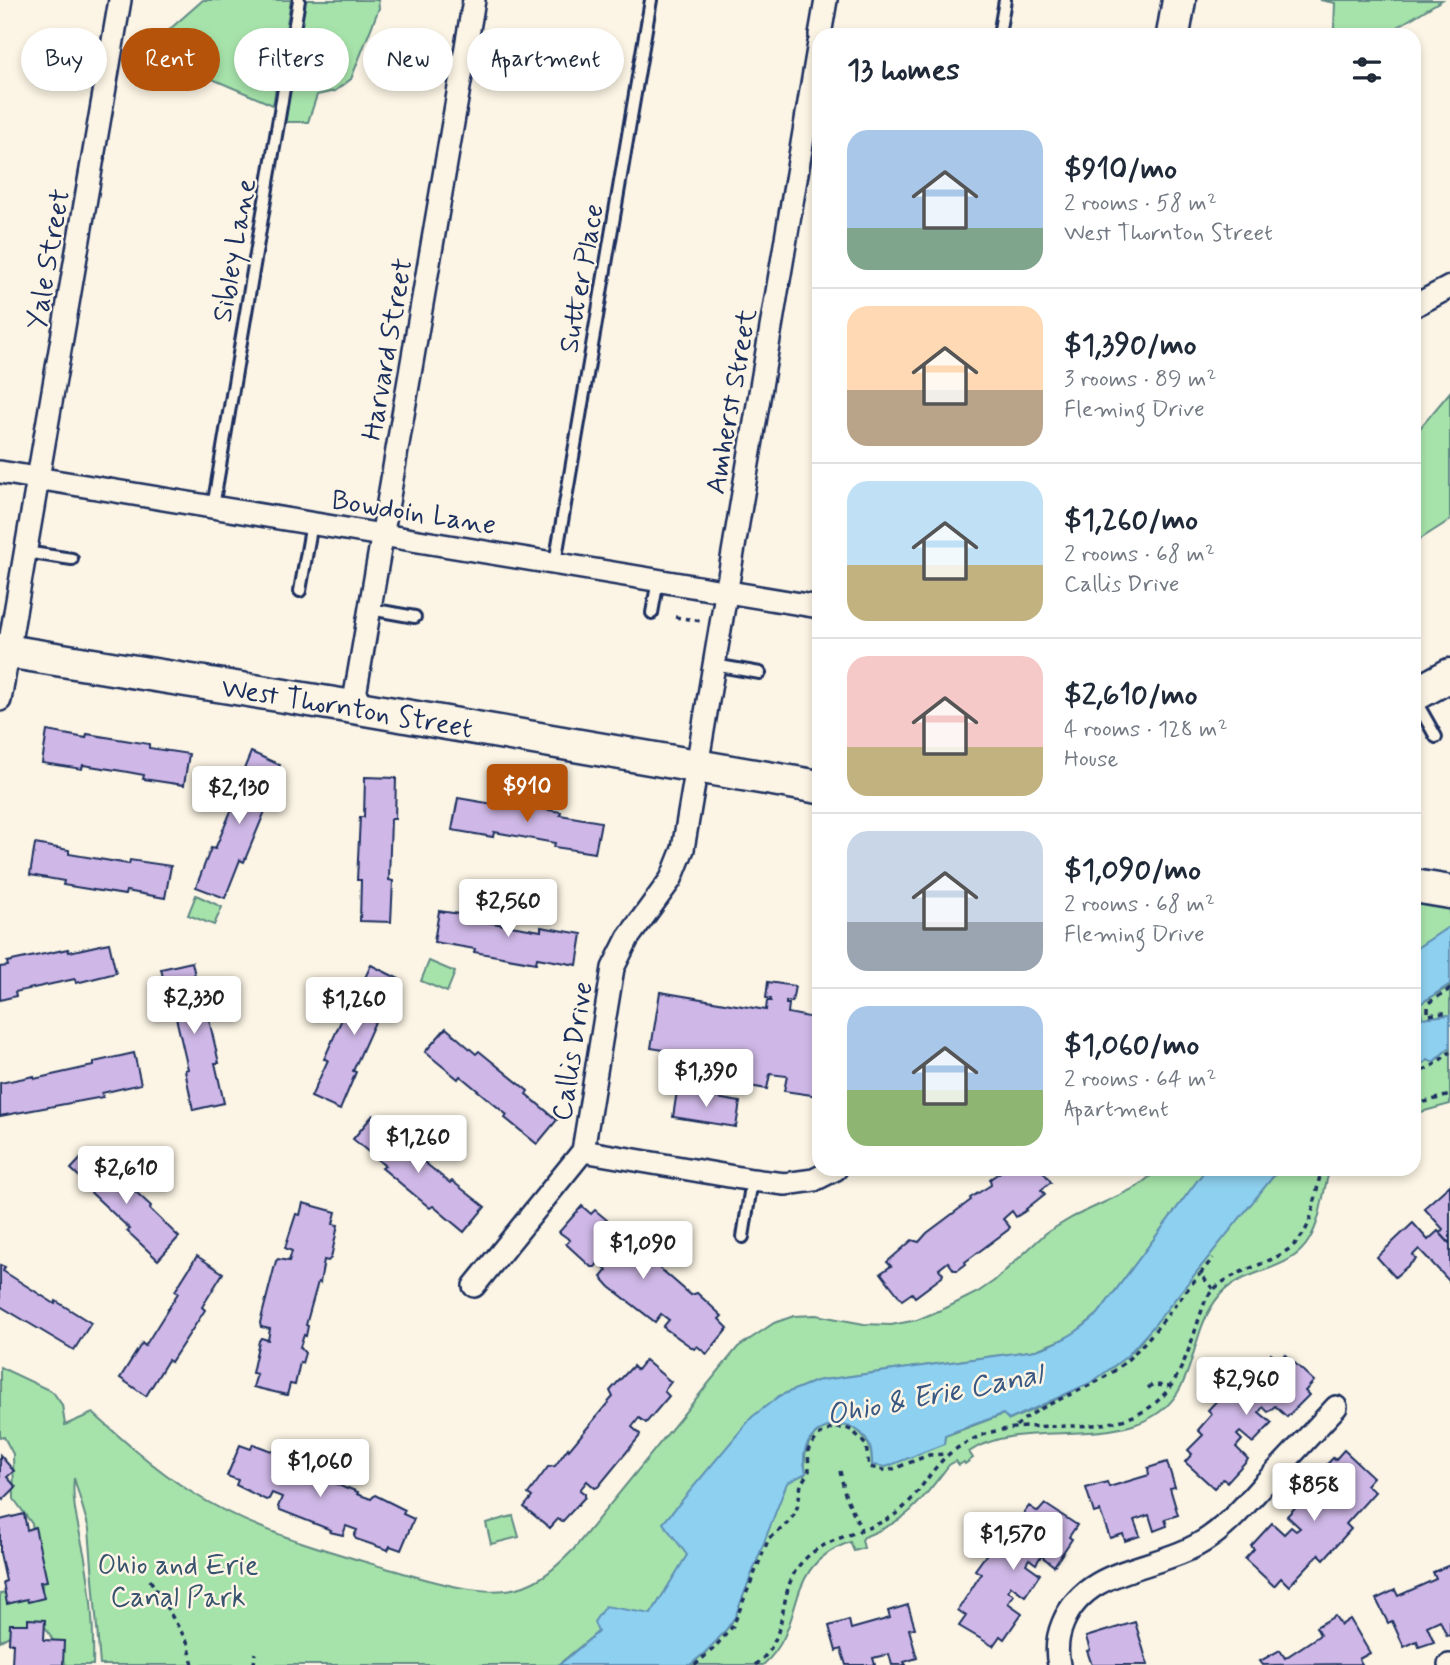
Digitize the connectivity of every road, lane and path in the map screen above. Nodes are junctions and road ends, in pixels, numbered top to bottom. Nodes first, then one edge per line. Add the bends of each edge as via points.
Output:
1 (120, 0) edge
2 (299, 0) edge
3 (474, 0) edge
4 (651, 0) edge
5 (826, 0) edge
6 (1005, 0) edge
7 (1179, 0) edge
8 (821, 28) edge
9 (1000, 28) edge
10 (1174, 28) edge
11 (812, 85) edge
12 (1450, 287) edge
13 (1421, 302) edge
14 (0, 472) edge
15 (37, 478) junction
16 (213, 507) junction
17 (312, 523) junction
18 (383, 535) junction
19 (25, 552) junction
20 (72, 559) dead end
21 (555, 563) junction
22 (658, 580) junction
23 (300, 590) dead end
24 (727, 592) junction
25 (812, 606) edge
26 (370, 609) junction
27 (652, 613) dead end
28 (415, 617) dead end
29 (675, 617) dead end
30 (701, 621) dead end
31 (4, 650) edge
32 (714, 664) junction
33 (760, 673) dead end
34 (1450, 675) edge
35 (1421, 692) edge
36 (0, 700) edge
37 (353, 707) junction
38 (1421, 709) edge
39 (1436, 737) dead end
40 (696, 767) junction
41 (812, 786) edge
42 (1421, 888) edge
43 (1450, 892) edge
44 (1450, 989) edge
45 (1450, 1012) edge
46 (1450, 1052) edge
47 (1421, 1071) edge
48 (1450, 1095) edge
49 (1421, 1103) edge
50 (583, 1151) junction
51 (822, 1176) edge
52 (1320, 1176) edge
53 (752, 1180) junction
54 (743, 1237) dead end
55 (1213, 1258) dead end
56 (1200, 1274) junction
57 (474, 1286) dead end
58 (1213, 1289) junction
59 (1171, 1386) junction
60 (1148, 1388) dead end
61 (1336, 1407) dead end
62 (1014, 1428) junction
63 (950, 1454) junction
64 (840, 1471) dead end
65 (861, 1529) junction
66 (150, 1580) dead end
67 (255, 1653) dead end
68 (193, 1665) edge
69 (254, 1665) edge
70 (695, 1665) edge
71 (755, 1665) edge
72 (1059, 1665) edge

1 - 15 street, Yale Street
2 - 16 lane, Sibley Lane
3 - 18 street, Harvard Street
4 - 21 lane, Sutter Place
5 - 8 street
6 - 9 lane
7 - 10 main road
11 - 24 street, Amherst Street
12 - 13 street
14 - 15 street, Bowdoin Lane
15 - 16 street, Bowdoin Lane
15 - 19 street, Yale Street
16 - 17 street, Bowdoin Lane
17 - 18 street, Bowdoin Lane
17 - 23 lane
18 - 21 street, Bowdoin Lane
18 - 26 street, Harvard Street
19 - 20 lane
19 - 31 street, Yale Street
21 - 22 street, Bowdoin Lane
22 - 24 street, Bowdoin Lane
22 - 27 lane
24 - 25 street, Bowdoin Lane
24 - 32 street, Amherst Street
26 - 28 lane
26 - 37 street, Harvard Street
29 - 30 path
31 - 36 street, Yale Street
31 - 37 main road, West Thornton Street
32 - 33 lane
32 - 40 street, Amherst Street
34 - 35 main road
37 - 40 main road, West Thornton Street
38 - 39 lane
40 - 41 main road, West Thornton Street
40 - 50 street, Callis Drive via 678,864 613,968
42 - 43 main road
44 - 45 path via 1428,1003 1429,1014
46 - 47 path
48 - 49 path
50 - 53 street
50 - 57 street, Callis Drive
51 - 53 street via 799,1183
52 - 58 path via 1302,1237 1275,1258
53 - 54 lane
55 - 56 path
56 - 58 path
56 - 62 path via 1128,1359 1074,1395 1031,1413
58 - 59 path
59 - 60 path
59 - 62 path via 1145,1409 1110,1423
61 - 72 street via 1209,1538 1173,1558 1099,1582 1077,1600 1060,1630
62 - 63 path via 981,1435
63 - 65 path via 902,1509
63 - 70 path via 929,1455 888,1471 869,1467 866,1445 853,1431 833,1428 818,1436 808,1450 809,1471 800,1484 794,1515 769,1538 733,1626
64 - 65 path
65 - 71 path via 822,1545 800,1564 773,1647
66 - 68 path via 188,1643
67 - 69 path

